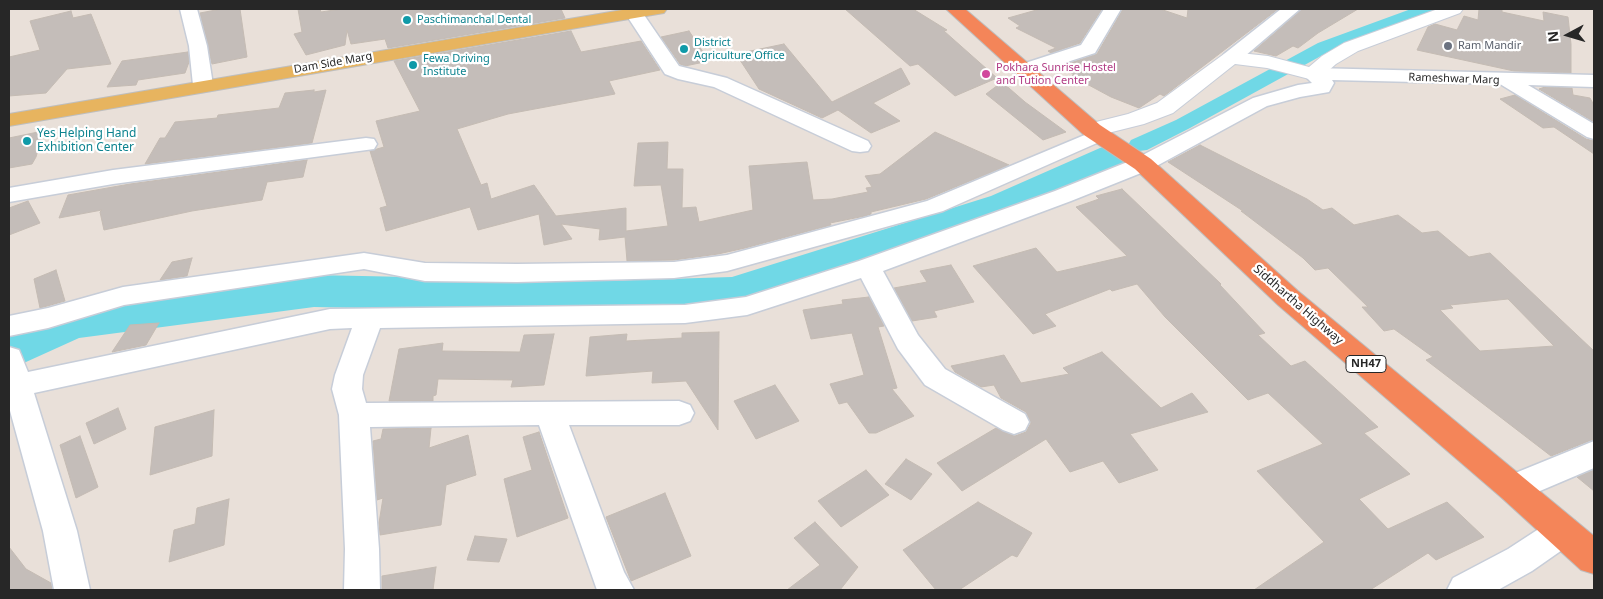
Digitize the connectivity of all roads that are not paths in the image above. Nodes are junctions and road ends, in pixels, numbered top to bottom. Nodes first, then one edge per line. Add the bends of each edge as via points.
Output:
1 (188, 9) edge
2 (658, 9) edge
3 (955, 9) edge
4 (1112, 9) edge
5 (1291, 9) edge
6 (1454, 9) edge
7 (634, 13) junction
8 (1231, 58) junction
9 (1023, 70) junction
10 (1313, 74) junction
11 (1506, 80) junction
12 (1594, 81) edge
13 (203, 85) junction
14 (9, 120) edge
15 (1594, 133) edge
16 (1098, 134) junction
17 (366, 144) dead end
18 (860, 146) dead end
19 (1143, 164) junction
20 (9, 195) edge
21 (868, 267) junction
22 (370, 317) junction
23 (9, 326) edge
24 (12, 369) edge
25 (550, 413) junction
26 (679, 413) dead end
27 (354, 415) junction
28 (1014, 422) dead end
29 (1594, 454) edge
30 (1514, 488) junction
31 (1563, 531) junction
32 (1594, 558) edge
33 (72, 590) edge
34 (362, 590) edge
35 (616, 590) edge
36 (1465, 590) edge

1 - 13 street via 198,46
2 - 7 main road, Dam Side Marg
3 - 9 highway, NH47
4 - 9 street via 1088,49
5 - 8 street
6 - 10 street via 1350,47
7 - 13 main road, Dam Side Marg
7 - 18 street via 672,70 720,82
8 - 10 street via 1268,62
8 - 16 street via 1165,108
9 - 16 highway, NH47
10 - 11 street, Rameshwar Marg
10 - 19 street via 1324,83 1322,88 1260,102
11 - 12 street, Rameshwar Marg
11 - 15 street
13 - 14 main road, Dam Side Marg
16 - 19 highway, NH47
16 - 23 street via 935,206 727,263 674,270 517,273 425,272 364,261 122,296
17 - 20 street via 113,177
19 - 21 street
19 - 30 highway, Siddhartha Highway / NH47 via 1288,298
21 - 22 street via 747,306 685,314
21 - 28 street via 908,342 935,378
22 - 24 street via 330,319
22 - 27 street via 349,375 348,389
24 - 33 street via 60,531
25 - 26 street
25 - 27 street
25 - 35 street via 610,582
27 - 34 street
29 - 30 street
30 - 31 highway, Siddhartha Highway / NH47
31 - 32 highway, Siddhartha Highway / NH47
31 - 36 street via 1520,560

